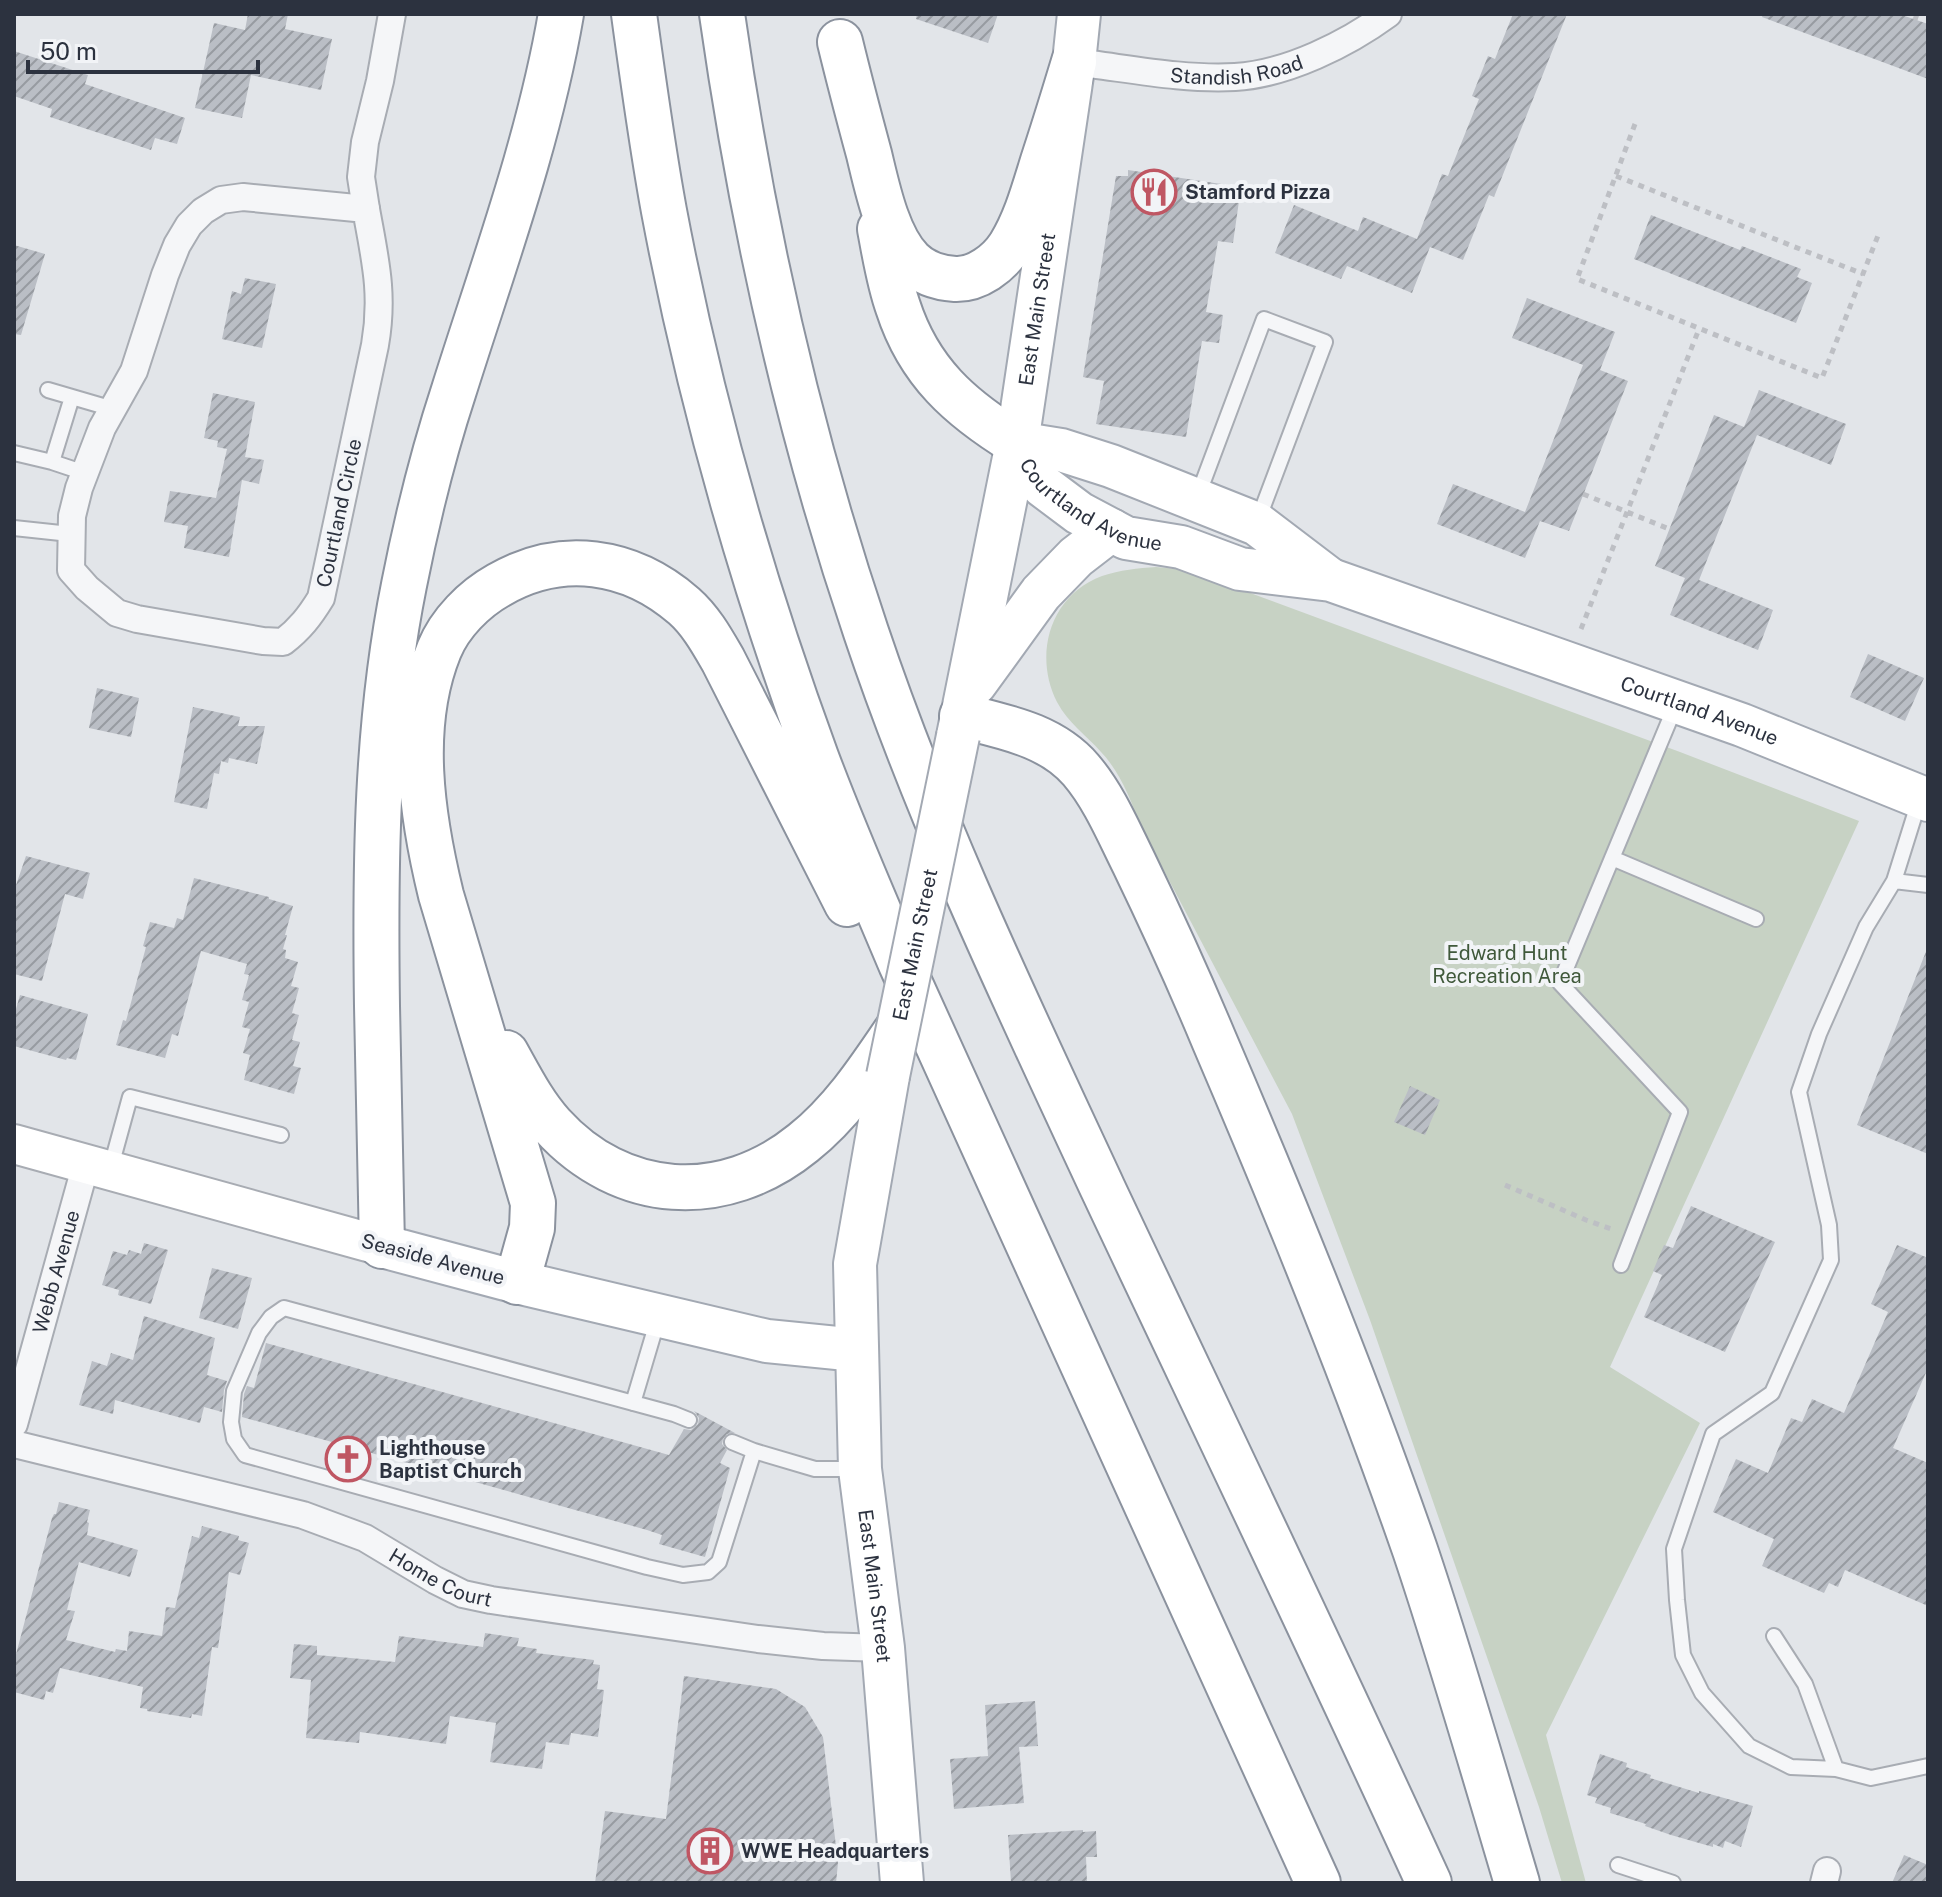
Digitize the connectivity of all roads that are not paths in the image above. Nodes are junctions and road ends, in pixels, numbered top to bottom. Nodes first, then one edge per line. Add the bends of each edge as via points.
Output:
1 (392, 14) edge
2 (561, 14) edge
3 (634, 14) edge
4 (722, 14) edge
5 (1388, 14) edge
6 (1077, 15) edge
7 (837, 28) edge
8 (1074, 62) junction
9 (366, 209) junction
10 (48, 390) dead end
11 (72, 397) junction
12 (113, 409) junction
13 (1017, 443) junction
14 (14, 453) edge
15 (52, 462) junction
16 (85, 473) junction
17 (1196, 499) junction
18 (1257, 524) junction
19 (14, 528) edge
20 (1111, 530) junction
21 (70, 534) junction
22 (1240, 569) junction
23 (1331, 580) junction
24 (1677, 703) junction
25 (962, 716) junction
26 (1924, 799) edge
27 (1612, 858) junction
28 (1894, 881) junction
29 (1928, 885) edge
30 (1756, 919) dead end
31 (456, 946) junction
32 (896, 1031) junction
33 (281, 1135) dead end
34 (14, 1144) edge
35 (98, 1167) junction
36 (382, 1246) junction
37 (1621, 1265) dead end
38 (517, 1282) junction
39 (659, 1315) junction
40 (857, 1350) junction
41 (633, 1403) junction
42 (689, 1420) dead end
43 (14, 1424) edge
44 (1113, 1431) junction
45 (732, 1442) dead end
46 (14, 1444) edge
47 (754, 1451) junction
48 (860, 1469) junction
49 (1774, 1636) dead end
50 (883, 1648) junction
51 (1928, 1766) edge
52 (1836, 1769) junction
53 (1618, 1865) dead end
54 (902, 1883) edge
55 (1318, 1883) edge
56 (1429, 1883) edge
57 (1517, 1883) edge
58 (1673, 1883) edge

1 - 9 street, Courtland Circle via 365,142 361,177
2 - 36 highway via 523,170 432,466 393,644 377,840
3 - 44 highway via 664,211 688,324 779,650 858,863
4 - 56 highway via 754,206 802,421 866,633 905,740 1061,1097
5 - 8 street, Standish Road via 1317,55 1273,71 1235,77
6 - 8 main road, East Main Street
7 - 8 highway via 875,180 897,243 910,261 941,278 981,272 1008,249 1030,203
7 - 13 highway via 889,274 907,334 941,385
8 - 13 main road, East Main Street
9 - 12 street, Courtland Circle via 243,197 221,200 203,211 177,245 134,371
9 - 21 street, Courtland Circle via 379,280 378,331 321,598 298,631 283,642 263,641 117,613 71,570
10 - 11 lane
11 - 12 lane
11 - 15 lane
12 - 16 street, Courtland Circle
13 - 17 main road, Courtland Avenue via 1111,466
13 - 20 main road, Courtland Avenue via 1043,486
13 - 25 main road, East Main Street
14 - 15 lane
15 - 16 lane
16 - 21 street, Courtland Circle
17 - 18 main road, Courtland Avenue
17 - 18 lane via 1264,319 1325,342
18 - 22 main road
18 - 23 main road, Courtland Avenue
19 - 21 lane
20 - 22 main road, Courtland Avenue
20 - 25 main road via 1041,593
22 - 23 main road, Courtland Avenue
23 - 24 main road, Courtland Avenue
24 - 26 main road, Courtland Avenue
24 - 27 lane
25 - 32 main road, East Main Street, bridge
25 - 57 highway via 1044,740 1079,767 1104,803 1163,922 1354,1382 1425,1581
26 - 28 lane
27 - 30 lane
27 - 37 lane via 1560,983 1680,1112
28 - 29 lane
28 - 52 lane via 1866,927 1799,1092 1829,1225 1831,1260 1772,1393 1713,1434 1674,1549 1683,1655 1702,1693 1749,1746 1791,1767
31 - 32 highway via 506,1052 551,1123 587,1157 634,1180 662,1186 737,1181 782,1159 848,1098
31 - 38 highway via 533,1203
31 - 44 highway via 429,848 421,755 429,677 440,646 483,594 515,576 571,563 632,573 686,607 723,660
32 - 40 main road, East Main Street, bridge via 855,1264
33 - 35 lane via 130,1097
34 - 35 main road, Seaside Avenue
35 - 36 main road, Seaside Avenue
35 - 43 street, Webb Avenue
36 - 38 main road, Seaside Avenue
38 - 39 main road, Seaside Avenue
39 - 40 main road, Seaside Avenue via 767,1341
39 - 41 lane
40 - 48 main road, East Main Street
41 - 42 lane
41 - 47 lane via 284,1308 259,1333 234,1391 231,1422 245,1455 683,1575 708,1572 719,1562
44 - 55 highway
45 - 47 lane
46 - 50 street, Home Court via 303,1515 365,1538 463,1594 758,1639
47 - 48 lane via 815,1469
48 - 50 main road, East Main Street
49 - 52 lane via 1805,1684
50 - 54 main road, East Main Street
51 - 52 lane via 1871,1778
53 - 58 lane

